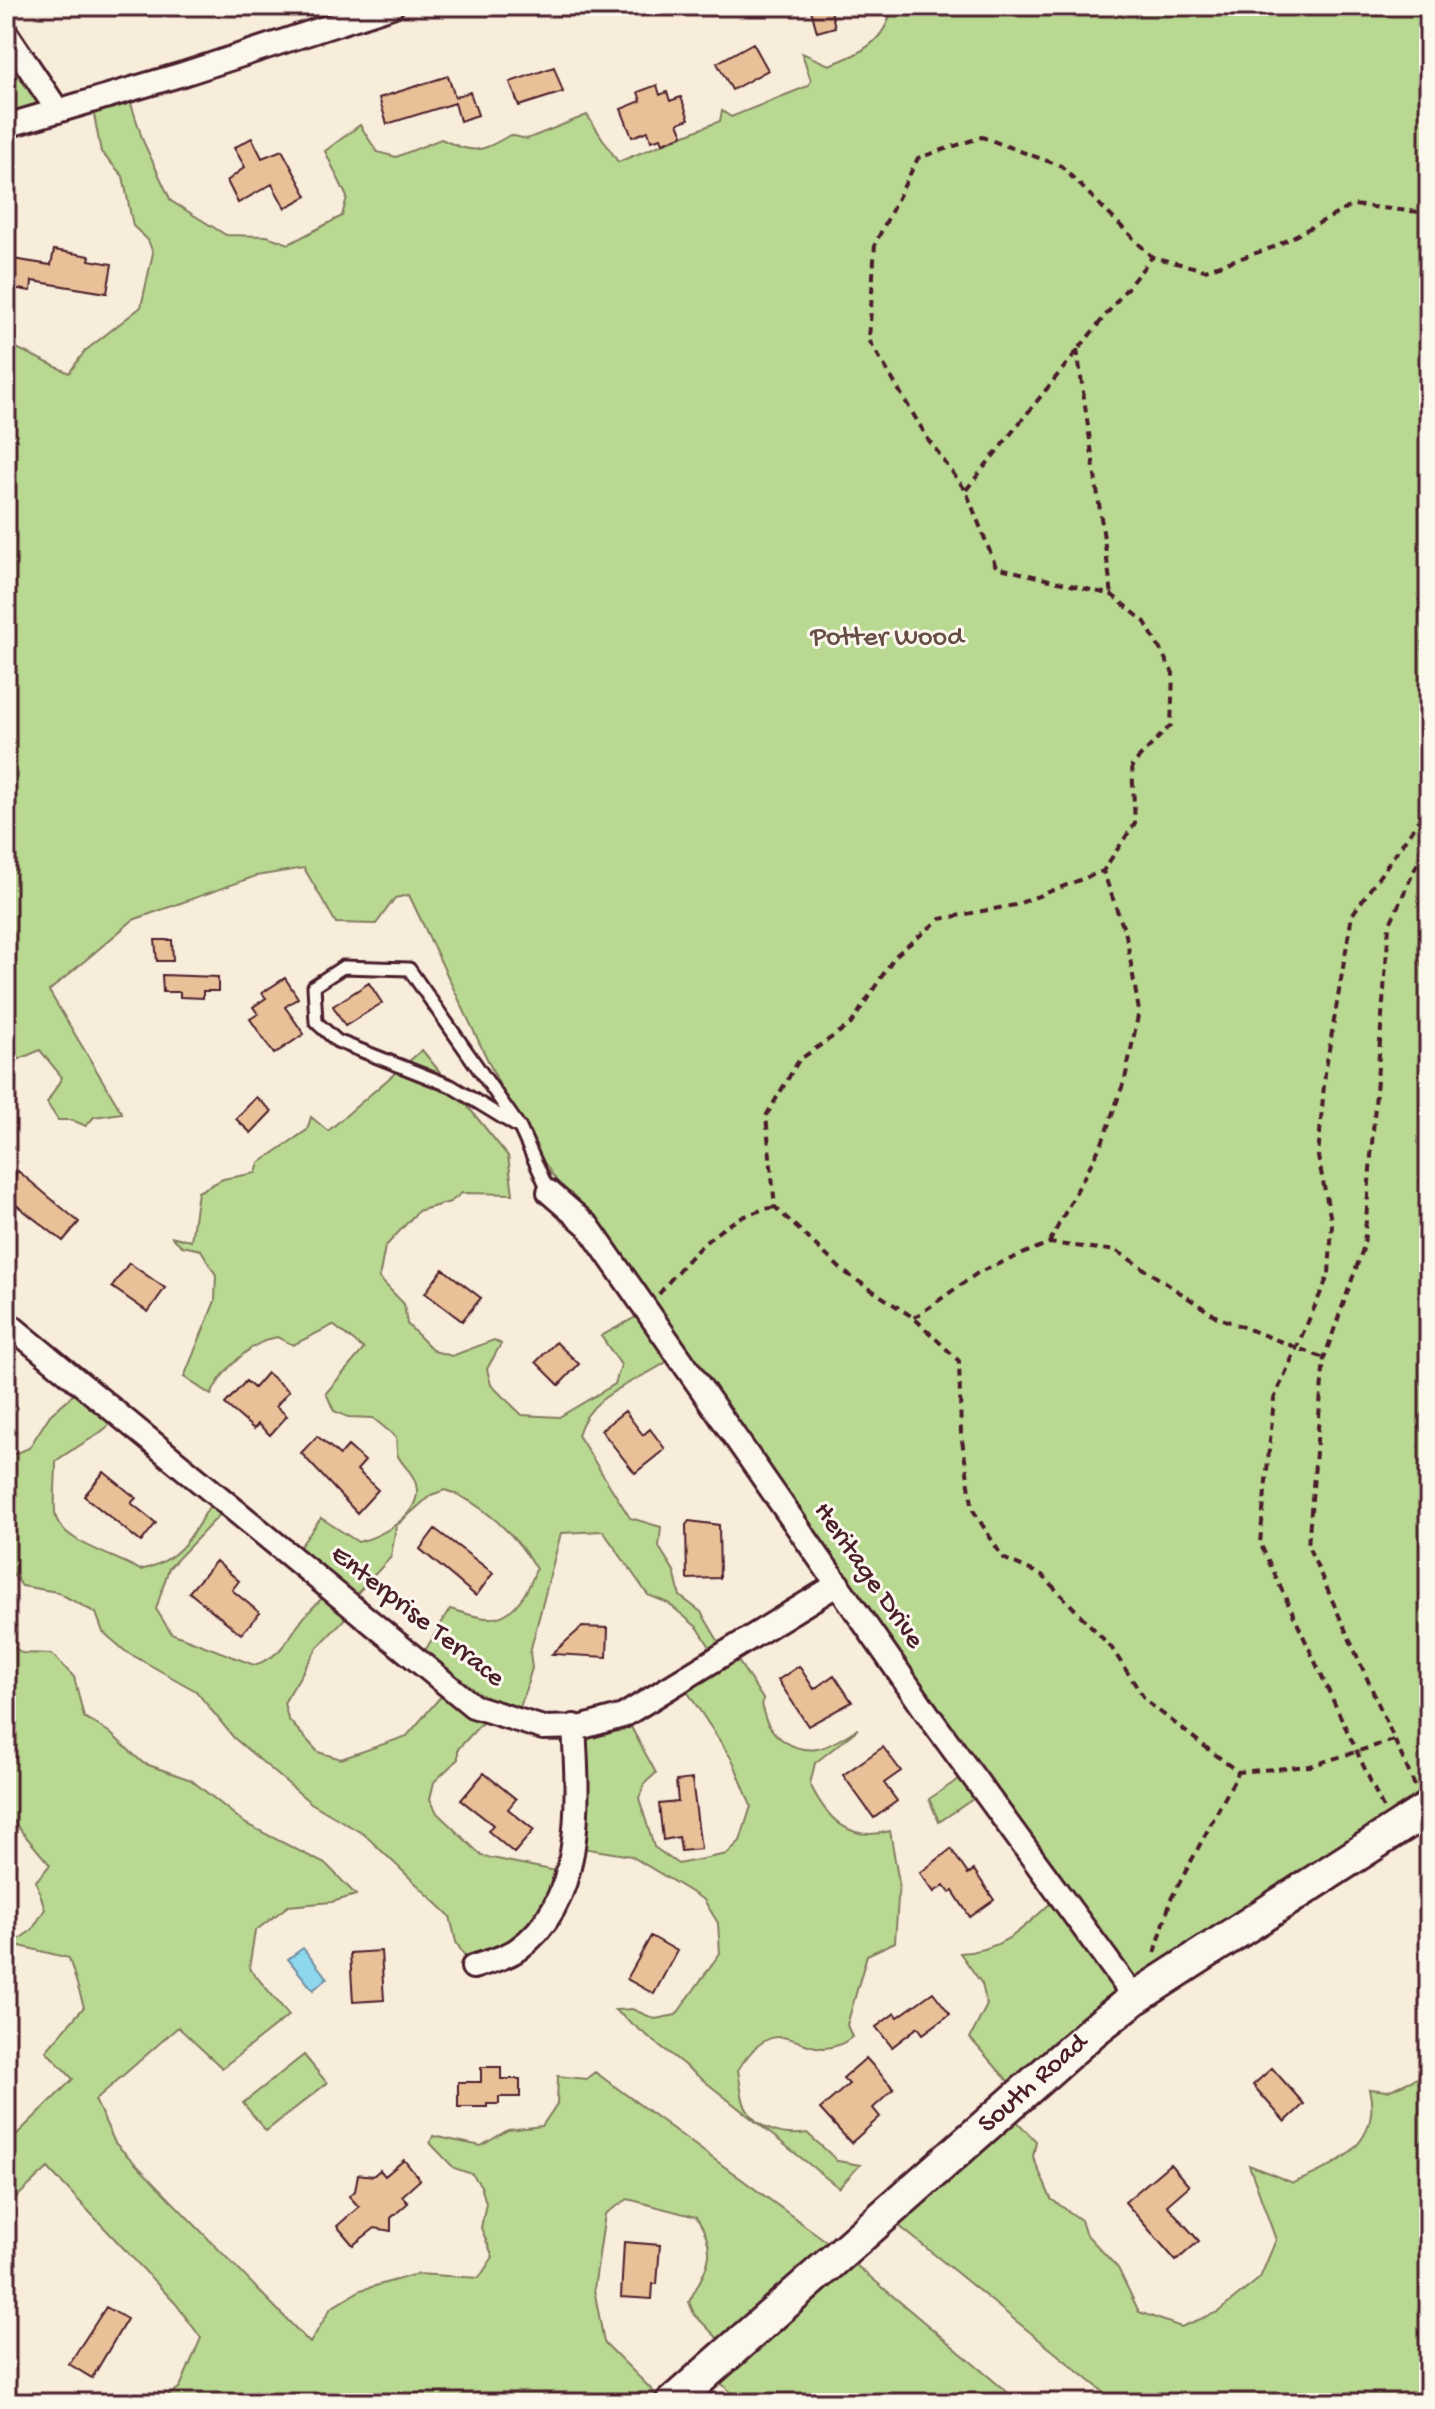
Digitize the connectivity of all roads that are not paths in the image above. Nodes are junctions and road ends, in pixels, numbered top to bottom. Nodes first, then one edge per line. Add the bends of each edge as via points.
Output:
1 (392, 6) edge
2 (6, 33) edge
3 (58, 111) junction
4 (6, 126) edge
5 (520, 1128) junction
6 (549, 1192) joint
7 (6, 1322) edge
8 (838, 1584) junction
9 (574, 1726) junction
10 (1428, 1809) edge
11 (473, 1967) dead end
12 (1135, 1998) junction
13 (672, 2403) edge

1 - 3 street
2 - 3 street
3 - 4 street
5 - 5 lane via 409,969 343,967 314,986 316,1022 337,1041 451,1086
5 - 6 lane
6 - 8 street, Heritage Drive via 588,1226
7 - 9 street, Enterprise Terrace via 473,1706 543,1728
8 - 9 street, Enterprise Terrace via 623,1716
8 - 12 street, Heritage Drive
9 - 11 street via 579,1813 562,1892 538,1930 517,1950
10 - 12 street, South Road
12 - 13 street, South Road via 995,2115

